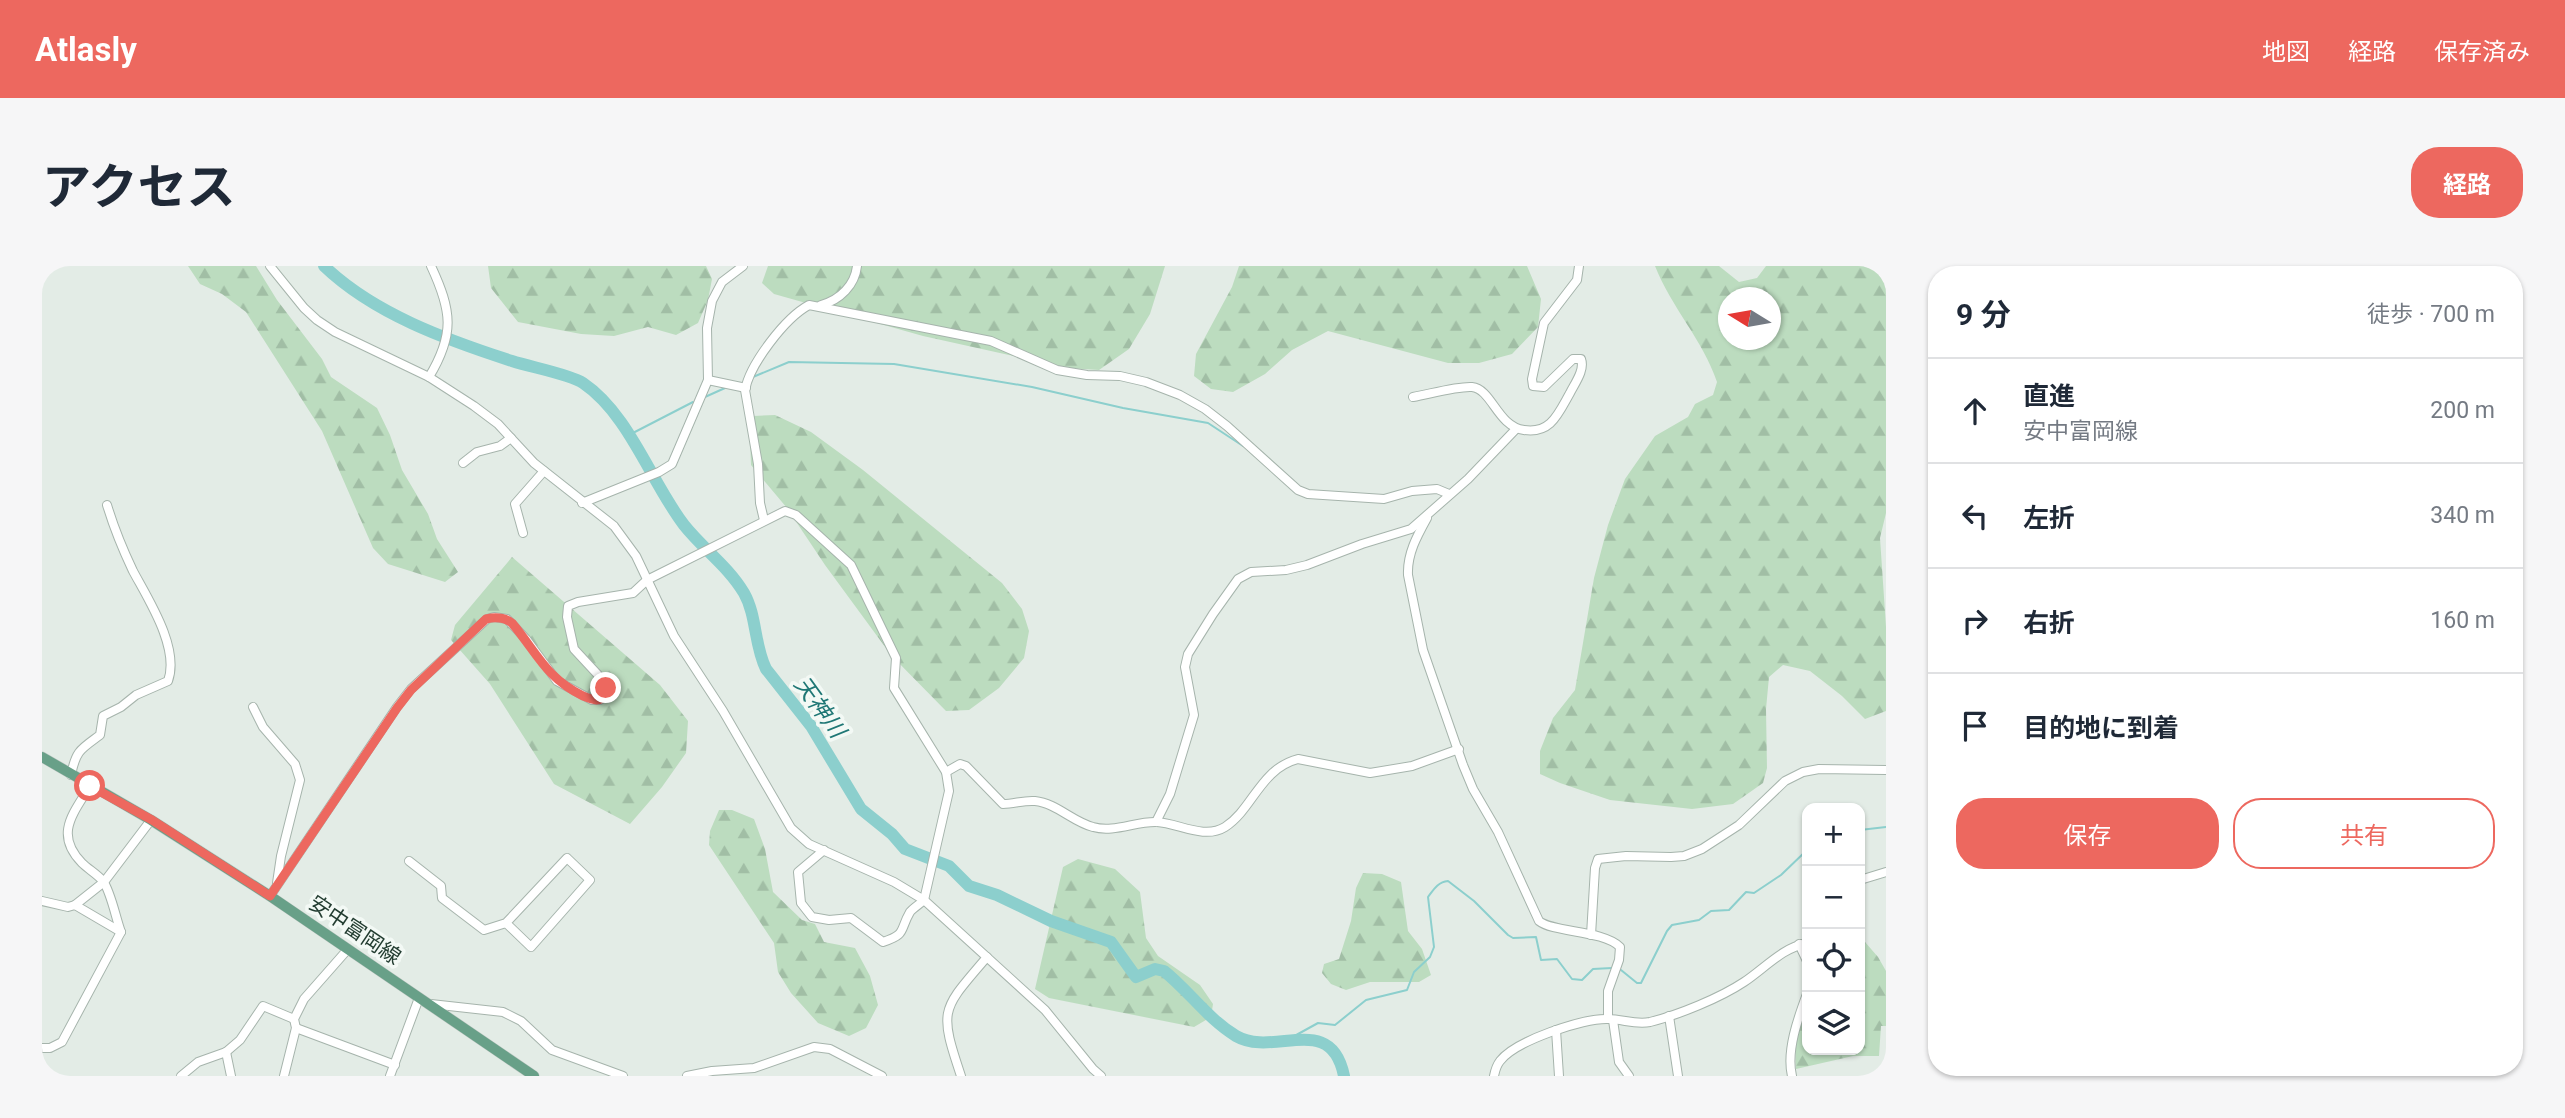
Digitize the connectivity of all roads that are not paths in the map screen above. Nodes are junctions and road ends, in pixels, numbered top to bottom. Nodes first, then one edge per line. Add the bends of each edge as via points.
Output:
1 (270, 266) edge
2 (431, 266) edge
3 (743, 266) edge
4 (857, 266) edge
5 (1579, 266) edge
6 (818, 306) junction
7 (429, 377) junction
8 (708, 380) junction
9 (746, 388) junction
10 (1413, 397) dead end
11 (1516, 429) junction
12 (511, 438) junction
13 (463, 463) dead end
14 (544, 471) junction
15 (1449, 494) junction
16 (582, 503) junction
17 (107, 505) dead end
18 (1427, 518) junction
19 (764, 520) junction
20 (523, 533) dead end
21 (647, 580) junction
22 (253, 707) dead end
23 (1459, 749) junction
24 (42, 757) edge
25 (1886, 771) edge
26 (946, 772) junction
27 (71, 775) junction
28 (90, 786) junction
29 (152, 820) junction
30 (1156, 822) junction
31 (824, 850) junction
32 (409, 861) dead end
33 (1886, 872) edge
34 (1865, 878) edge
35 (104, 882) junction
36 (277, 886) junction
37 (270, 896) junction
38 (924, 900) junction
39 (42, 901) edge
40 (75, 905) junction
41 (506, 923) junction
42 (121, 932) junction
43 (1591, 935) junction
44 (1802, 944) edge
45 (348, 949) junction
46 (987, 957) junction
47 (424, 1001) junction
48 (1802, 1006) edge
49 (1669, 1016) junction
50 (1611, 1019) junction
51 (295, 1023) junction
52 (1556, 1030) junction
53 (42, 1048) edge
54 (226, 1052) junction
55 (395, 1065) junction
56 (181, 1076) edge
57 (231, 1076) edge
58 (284, 1076) edge
59 (390, 1076) edge
60 (534, 1076) edge
61 (623, 1076) edge
62 (687, 1076) edge
63 (881, 1076) edge
64 (961, 1076) edge
65 (1101, 1076) edge
66 (1494, 1076) edge
67 (1559, 1076) edge
68 (1626, 1076) edge
69 (1678, 1076) edge
70 (1792, 1076) edge

1 - 7 street via 317,320
2 - 7 street via 448,308 448,321 444,352
3 - 8 street via 722,282 712,301 706,328
4 - 6 street via 855,281 829,303
5 - 11 street via 1577,281 1544,323 1532,379 1534,386 1544,387 1578,358 1583,361 1581,372 1550,425 1537,432
6 - 9 street via 797,311 751,371
6 - 15 street via 991,341 1056,370 1120,376 1180,395 1227,426 1308,494 1384,499 1437,489
7 - 12 street via 489,416
8 - 9 street
8 - 16 street via 672,464
9 - 19 street
10 - 11 street via 1478,389
11 - 15 street
12 - 13 street
12 - 14 street
14 - 16 street
14 - 20 street via 515,504
15 - 18 street
16 - 21 street via 623,536
17 - 27 street via 160,625 172,672 168,681 103,716 100,735 80,748
18 - 23 street via 1415,540 1408,575 1423,650
18 - 30 street via 1405,532 1307,565 1251,572 1238,579 1188,654 1185,667 1194,715
19 - 21 street
19 - 26 street via 785,511 796,515 850,565 896,658 894,688
21 - 31 street via 674,636 781,813 799,836
21 - 36 street via 633,593 568,607 574,649 606,688 607,694 600,700 557,681 507,619 486,619 404,698
22 - 36 street via 262,727 295,764 300,780
23 - 30 street via 1412,766 1370,773 1298,759 1275,771 1225,827 1200,831
23 - 43 street via 1473,789 1539,921
24 - 27 main road, 安中富岡線
25 - 43 street via 1803,772 1785,781 1740,825 1702,849 1684,856 1598,859
26 - 30 street via 960,764 966,766 1003,804 1036,801 1093,827 1107,830
26 - 38 street via 949,791
27 - 28 main road, 安中富岡線
28 - 29 main road, 安中富岡線
28 - 35 street via 69,820 68,845
29 - 35 street
29 - 37 main road, 安中富岡線
31 - 38 street
31 - 38 street via 798,872 801,903 812,918 851,918 883,942 898,937 911,911
32 - 41 street via 441,886 443,898 484,930
33 - 34 street
35 - 40 street
35 - 42 street
36 - 37 street
37 - 45 main road, 安中富岡線
38 - 46 street
39 - 40 street
40 - 42 street
41 - 41 street via 567,858 590,880 531,947
42 - 53 street via 62,1042
43 - 50 street via 1620,947 1608,991
44 - 49 street via 1784,951 1743,983
45 - 47 main road, 安中富岡線
45 - 51 street via 304,999
46 - 64 street via 953,998 946,1016
46 - 65 street via 1045,1010
47 - 55 street
47 - 60 main road, 安中富岡線
47 - 61 street via 503,1012 522,1021 552,1050
48 - 70 street via 1790,1061
49 - 50 street via 1644,1023
49 - 69 street
50 - 52 street
50 - 68 street
51 - 54 street via 263,1006
51 - 55 street
51 - 58 street
52 - 66 street via 1505,1055
52 - 67 street
54 - 56 street via 198,1062
54 - 57 street
55 - 59 street
62 - 63 street via 754,1068 814,1047 830,1049

